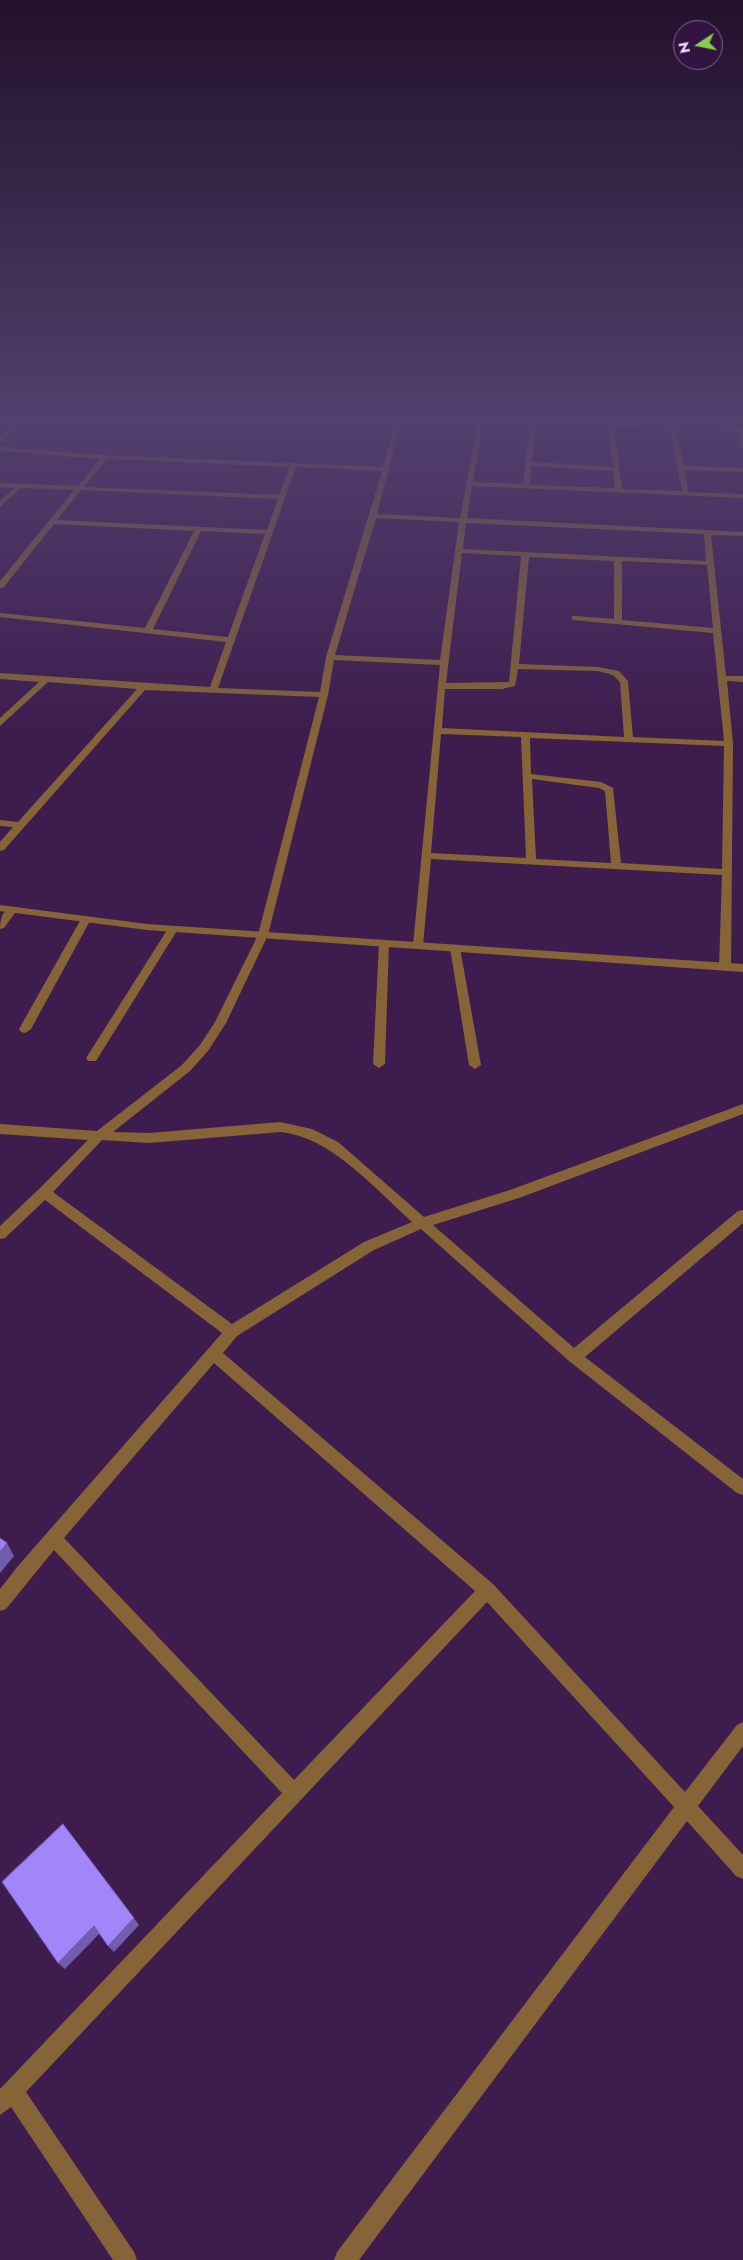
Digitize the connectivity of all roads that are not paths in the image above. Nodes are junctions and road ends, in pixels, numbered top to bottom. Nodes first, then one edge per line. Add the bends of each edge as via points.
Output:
1 (51, 523) edge
2 (83, 523) edge
3 (273, 523) edge
4 (371, 523) edge
5 (463, 523) edge
6 (518, 523) edge
7 (198, 529) junction
8 (270, 532) junction
9 (707, 532) junction
10 (743, 534) edge
11 (459, 551) junction
12 (525, 555) junction
13 (618, 559) junction
14 (710, 564) junction
15 (0, 586) edge
16 (0, 615) edge
17 (575, 618) dead end
18 (618, 622) junction
19 (148, 631) junction
20 (717, 631) junction
21 (231, 640) junction
22 (330, 657) junction
23 (445, 663) junction
24 (516, 666) junction
25 (0, 676) edge
26 (722, 678) junction
27 (743, 679) edge
28 (46, 680) junction
29 (441, 686) junction
30 (143, 687) junction
31 (213, 690) junction
32 (324, 695) junction
33 (0, 723) edge
34 (438, 730) junction
35 (525, 734) junction
36 (629, 739) junction
37 (729, 744) junction
38 (527, 776) junction
39 (0, 822) edge
40 (22, 826) junction
41 (0, 848) edge
42 (426, 856) junction
43 (531, 862) junction
44 (616, 866) junction
45 (727, 872) junction
46 (0, 908) edge
47 (12, 910) junction
48 (86, 919) junction
49 (0, 926) edge
50 (173, 928) junction
51 (263, 935) junction
52 (384, 943) junction
53 (418, 946) junction
54 (455, 948) junction
55 (725, 967) junction
56 (743, 968) edge
57 (25, 1029) dead end
58 (92, 1058) dead end
59 (379, 1064) dead end
60 (475, 1066) dead end
61 (743, 1108) edge
62 (0, 1129) edge
63 (99, 1136) junction
64 (44, 1194) junction
65 (743, 1215) edge
66 (422, 1223) junction
67 (0, 1234) edge
68 (232, 1332) junction
69 (214, 1354) junction
70 (574, 1357) junction
71 (743, 1488) edge
72 (53, 1538) junction
73 (487, 1590) junction
74 (0, 1603) edge
75 (743, 1731) edge
76 (295, 1794) junction
77 (686, 1807) junction
78 (743, 1869) edge
79 (6, 2098) edge
80 (126, 2260) edge
81 (345, 2260) edge

1 - 15 street
2 - 7 street
3 - 8 street
4 - 22 street
5 - 11 street
6 - 9 street
7 - 8 street
7 - 19 street
8 - 21 street
9 - 10 street
9 - 14 street
11 - 12 street
11 - 23 street
12 - 13 street
12 - 24 street
13 - 14 street
13 - 18 street
14 - 20 street
16 - 19 street
17 - 18 street
18 - 20 street
19 - 21 street
20 - 26 street
21 - 31 street
22 - 23 street
22 - 32 street
23 - 29 street
24 - 29 street via 514,682 508,685
24 - 36 street via 598,669 616,673 624,681
25 - 28 street
26 - 27 street
26 - 37 street
28 - 30 street
28 - 33 street
29 - 34 street
30 - 31 street
30 - 40 street
31 - 32 street
32 - 51 street
34 - 35 street
34 - 42 street
35 - 36 street
35 - 38 street
36 - 37 street
37 - 45 street
38 - 43 street
38 - 44 street via 601,785 610,790
39 - 40 street
40 - 41 street
42 - 43 street
42 - 53 street
43 - 44 street
44 - 45 street
45 - 55 street
46 - 47 street
47 - 48 street
47 - 49 street
48 - 50 street
48 - 57 street
50 - 51 street
50 - 58 street
51 - 52 street
51 - 63 street via 220,1024 204,1048 160,1090
52 - 53 street
52 - 59 street
53 - 54 street
54 - 55 street
54 - 60 street
55 - 56 street
61 - 66 street via 514,1194
62 - 63 street
63 - 64 street
63 - 66 street via 149,1138 296,1128 313,1133 334,1146
64 - 67 street
64 - 68 street
65 - 70 street
66 - 68 street via 369,1246
66 - 70 street
68 - 69 street
69 - 72 street
69 - 73 street
70 - 71 street
72 - 74 street
72 - 76 street
73 - 76 street
73 - 77 street
75 - 77 street
76 - 79 street
77 - 78 street
77 - 81 street
79 - 80 street

